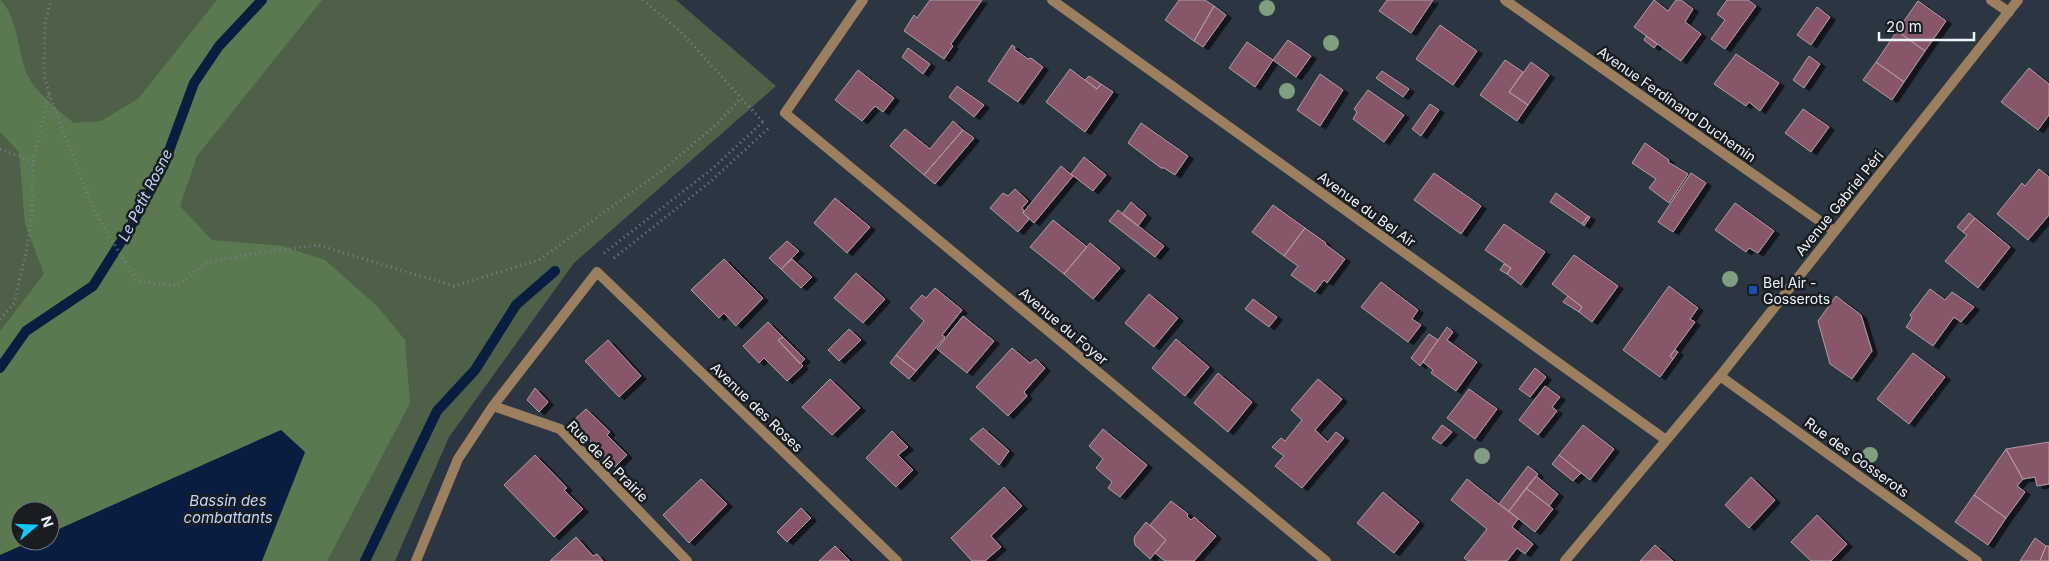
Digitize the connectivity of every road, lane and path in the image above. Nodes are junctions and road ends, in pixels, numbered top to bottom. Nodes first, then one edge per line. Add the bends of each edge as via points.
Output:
1 (51, 0) edge
2 (643, 0) edge
3 (863, 0) edge
4 (1052, 0) edge
5 (1505, 0) edge
6 (1991, 0) edge
7 (2018, 0) edge
8 (2009, 12) junction
9 (49, 94) junction
10 (741, 98) junction
11 (785, 113) junction
12 (767, 118) dead end
13 (763, 122) junction
14 (768, 128) junction
15 (0, 149) edge
16 (33, 162) junction
17 (1834, 231) junction
18 (597, 272) junction
19 (0, 319) edge
20 (1720, 376) junction
21 (493, 406) junction
22 (1666, 440) junction
23 (416, 561) edge
24 (687, 561) edge
25 (897, 561) edge
26 (1326, 561) edge
27 (1565, 561) edge
28 (1977, 561) edge

1 - 9 path via 46,23 44,75
2 - 10 path via 680,31
3 - 11 street
4 - 22 street, Avenue du Bel Air
5 - 17 street, Avenue Ferdinand Duchemin
6 - 8 street
7 - 8 street, Avenue Gabriel Péri
8 - 17 street, Avenue Gabriel Péri
9 - 10 path via 93,208 136,281 177,286 206,263 318,245 454,286 539,260 665,168 718,123
9 - 16 path
10 - 13 path
11 - 14 path
11 - 26 street, Avenue du Foyer
12 - 13 path
13 - 14 path
13 - 18 path via 712,169 604,253
14 - 18 path via 710,182
15 - 16 path
16 - 19 path via 32,213 26,253 14,303
17 - 20 street, Avenue Gabriel Péri
18 - 21 street
18 - 25 street, Avenue des Roses
20 - 22 street, Avenue Gabriel Péri
20 - 28 street, Rue des Gosserots
21 - 23 street via 458,459
21 - 24 street, Rue de la Prairie via 560,429
22 - 27 street, Avenue Gabriel Péri

